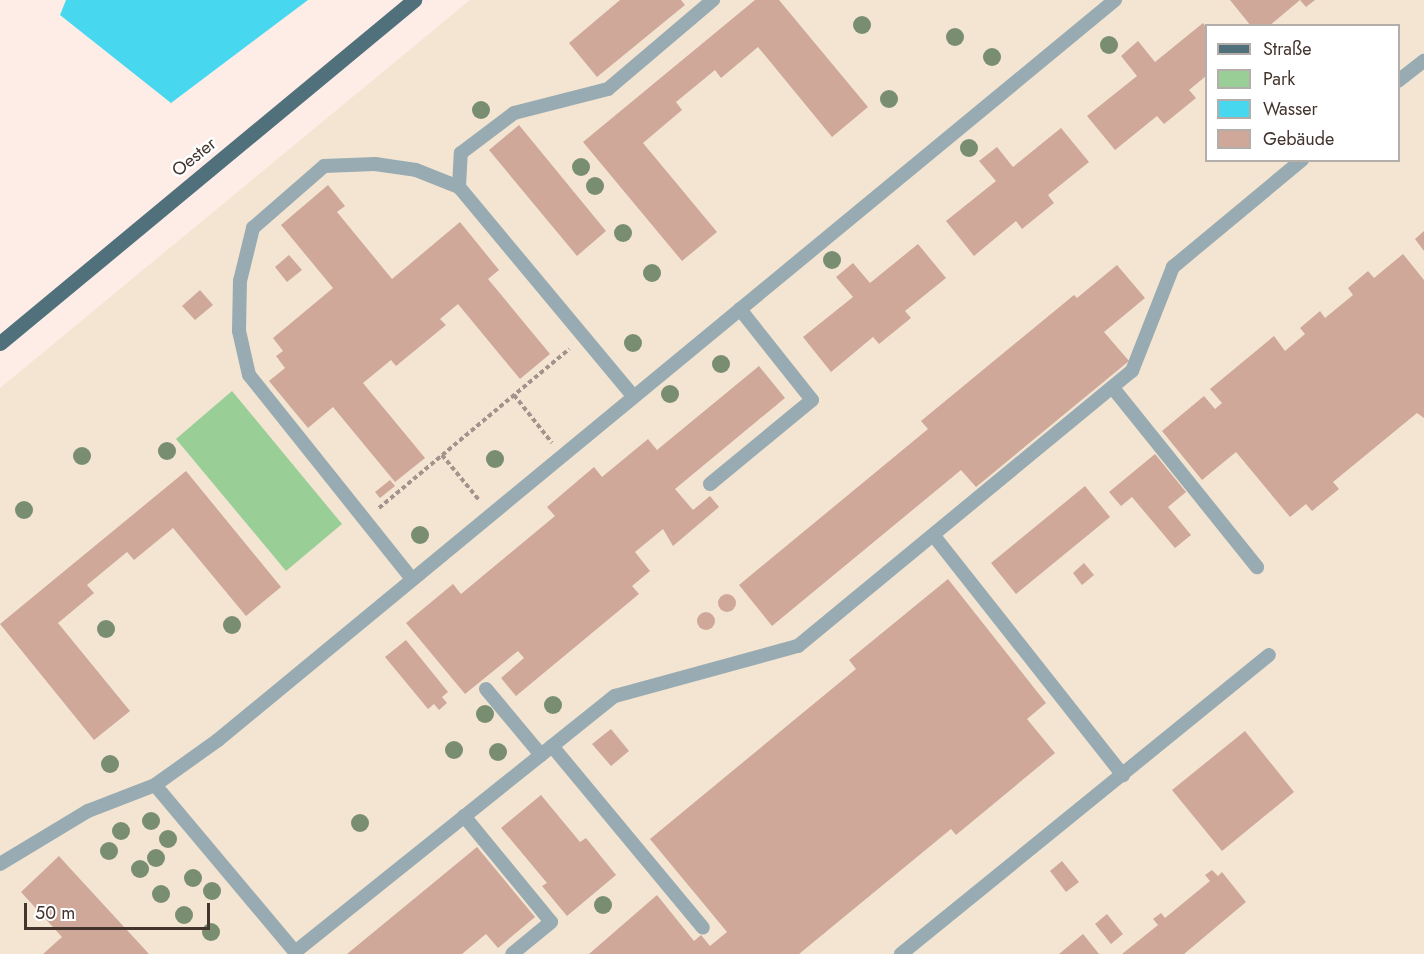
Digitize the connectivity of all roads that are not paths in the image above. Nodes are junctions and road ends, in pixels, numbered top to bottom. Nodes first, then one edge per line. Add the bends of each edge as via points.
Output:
1 (414, 0) edge
2 (713, 0) edge
3 (1114, 0) edge
4 (1424, 61) edge
5 (1400, 79) edge
6 (1300, 162) edge
7 (459, 187) junction
8 (740, 309) junction
9 (0, 343) edge
10 (1113, 388) junction
11 (633, 396) junction
12 (710, 484) dead end
13 (934, 536) junction
14 (1257, 567) dead end
15 (412, 579) junction
16 (1269, 655) dead end
17 (486, 689) dead end
18 (547, 750) junction
19 (1123, 775) junction
20 (155, 785) junction
21 (464, 816) junction
22 (0, 864) edge
23 (703, 928) dead end
24 (296, 953) edge
25 (513, 954) edge
26 (901, 954) edge

1 - 9 main road, Oester
2 - 7 lane via 608,89 514,113 461,153
3 - 8 lane
4 - 5 lane
6 - 10 lane via 1173,267 1132,371
7 - 11 lane
7 - 15 lane via 416,170 375,164 324,166 253,228 240,281 239,331 249,375
8 - 11 lane
8 - 12 lane via 812,400
10 - 13 lane
10 - 14 lane
11 - 15 lane
13 - 18 lane via 798,646 615,696
13 - 19 lane
15 - 20 lane via 218,740
16 - 19 lane
17 - 18 lane
18 - 21 lane
18 - 23 lane
19 - 26 lane
20 - 22 lane via 88,811
20 - 24 lane
21 - 24 lane
21 - 25 lane via 551,922

